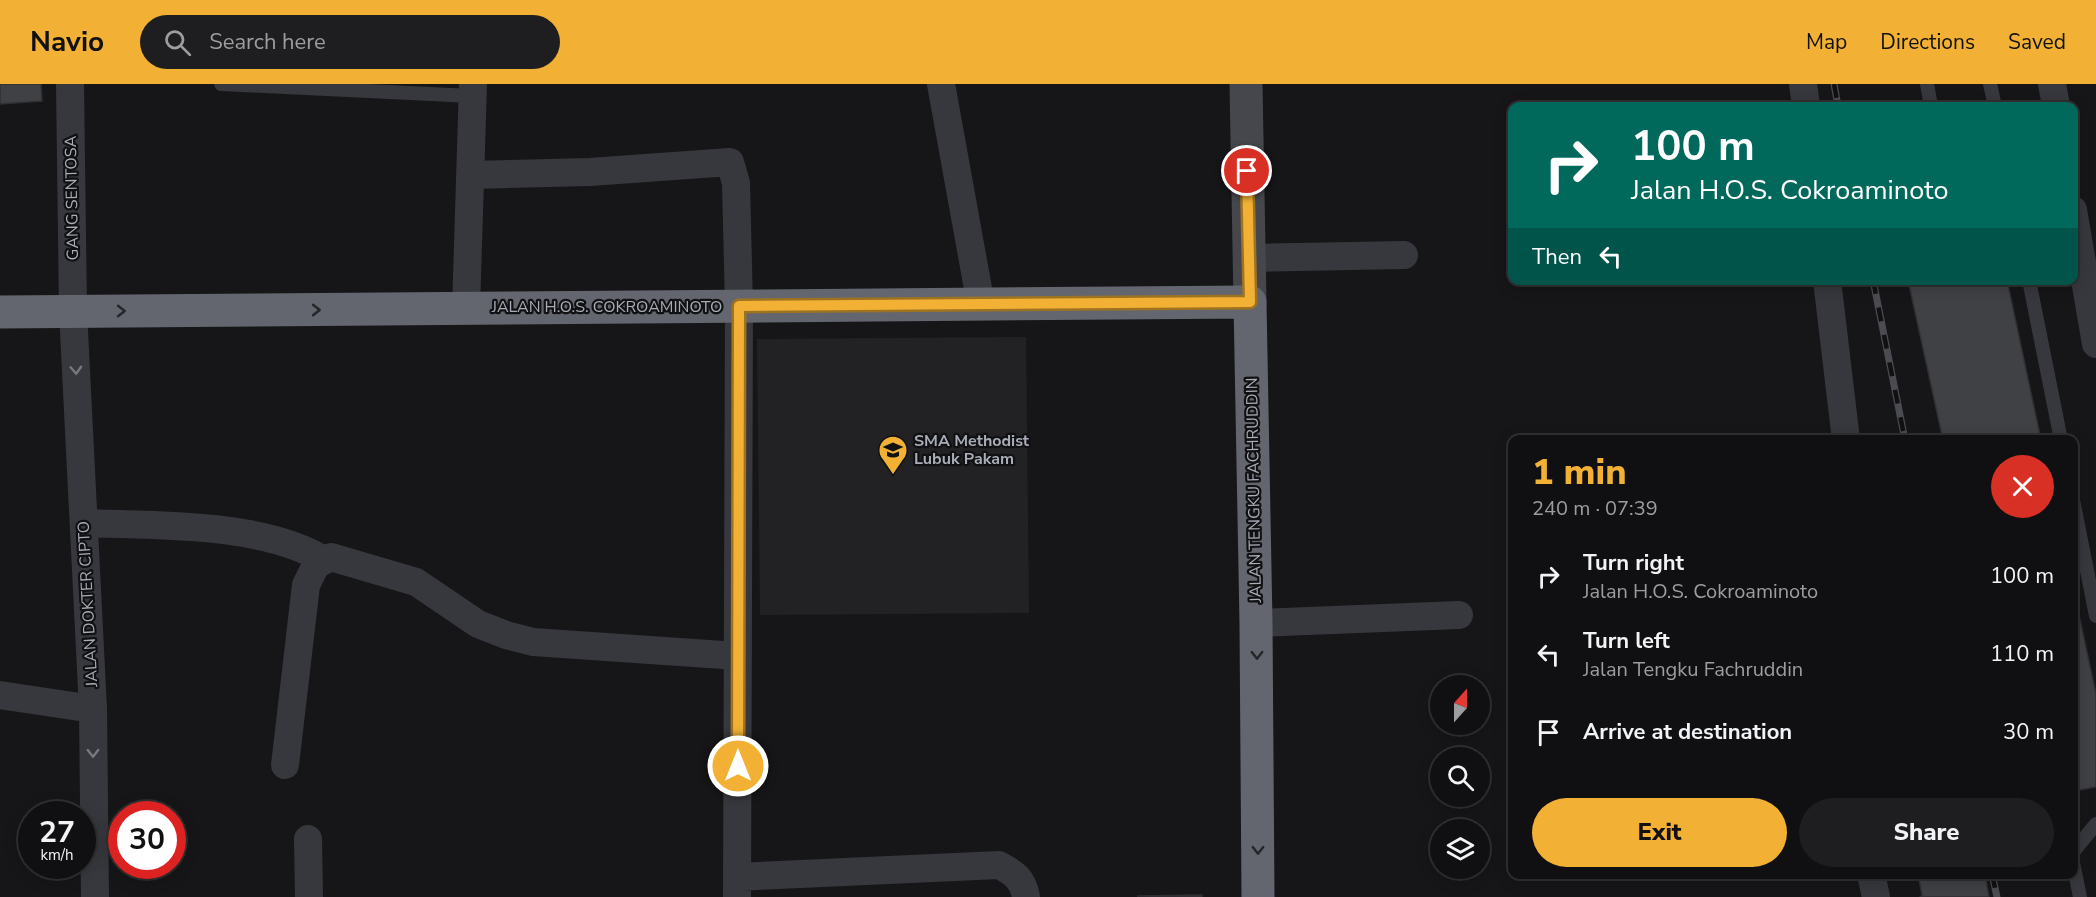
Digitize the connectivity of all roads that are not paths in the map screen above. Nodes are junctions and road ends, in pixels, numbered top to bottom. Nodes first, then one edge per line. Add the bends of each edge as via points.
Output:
1 (70, 84) edge
2 (220, 84) edge
3 (941, 84) edge
4 (1246, 84) edge
5 (1803, 84) edge
6 (1927, 84) edge
7 (1990, 84) edge
8 (2052, 84) edge
9 (473, 90) edge
10 (1805, 102) edge
11 (1930, 102) edge
12 (1994, 102) edge
13 (2055, 102) edge
14 (471, 175) junction
15 (2081, 215) edge
16 (1404, 255) dead end
17 (1249, 258) junction
18 (1828, 285) edge
19 (2031, 285) edge
20 (2092, 298) edge
21 (1250, 302) junction
22 (981, 305) junction
23 (739, 306) junction
24 (466, 309) junction
25 (73, 311) junction
26 (0, 312) edge
27 (2096, 344) edge
28 (1845, 435) edge
29 (2060, 435) edge
30 (84, 523) junction
31 (2078, 525) edge
32 (324, 560) junction
33 (1459, 615) dead end
34 (2096, 616) edge
35 (1256, 623) junction
36 (738, 656) junction
37 (0, 694) edge
38 (93, 709) junction
39 (285, 765) dead end
40 (2096, 824) edge
41 (308, 839) dead end
42 (2078, 846) edge
43 (1872, 879) edge
44 (2076, 879) edge
45 (737, 887) edge
46 (95, 897) edge
47 (309, 897) edge
48 (1026, 897) edge
49 (1258, 897) edge
50 (1876, 897) edge
51 (2080, 897) edge

1 - 25 street, GANG SENTOSA
2 - 9 lane
3 - 22 street
4 - 17 main road, JALAN TENGKU FACHRUDDIN
5 - 10 street
6 - 11 lane
7 - 12 lane
8 - 13 street
9 - 14 street
14 - 23 street via 730,162 736,183
14 - 24 street
15 - 20 street
16 - 17 street
17 - 21 main road, JALAN TENGKU FACHRUDDIN
18 - 28 street
19 - 29 lane
20 - 27 street
21 - 22 highway, JALAN H.O.S. COKROAMINOTO
21 - 35 highway, JALAN TENGKU FACHRUDDIN
22 - 23 highway, JALAN H.O.S. COKROAMINOTO
23 - 24 highway, JALAN H.O.S. COKROAMINOTO
23 - 36 street
25 -> 24 highway, JALAN H.O.S. COKROAMINOTO
25 - 26 highway, JALAN H.O.S. COKROAMINOTO
25 -> 30 street, JALAN DOKTER CIPTO
30 - 32 street via 235,532 285,543
30 - 38 street, JALAN DOKTER CIPTO
31 - 34 lane
32 - 36 street via 331,557 416,582 478,624 533,642
32 - 39 street via 316,565 306,585
33 - 35 street
35 -> 49 highway, JALAN TENGKU FACHRUDDIN
36 - 45 street
37 - 38 street
38 -> 46 street, JALAN DOKTER CIPTO
40 - 42 lane
41 - 47 street
43 - 50 street
44 - 51 lane
45 - 48 street via 999,865 1013,872 1024,886

